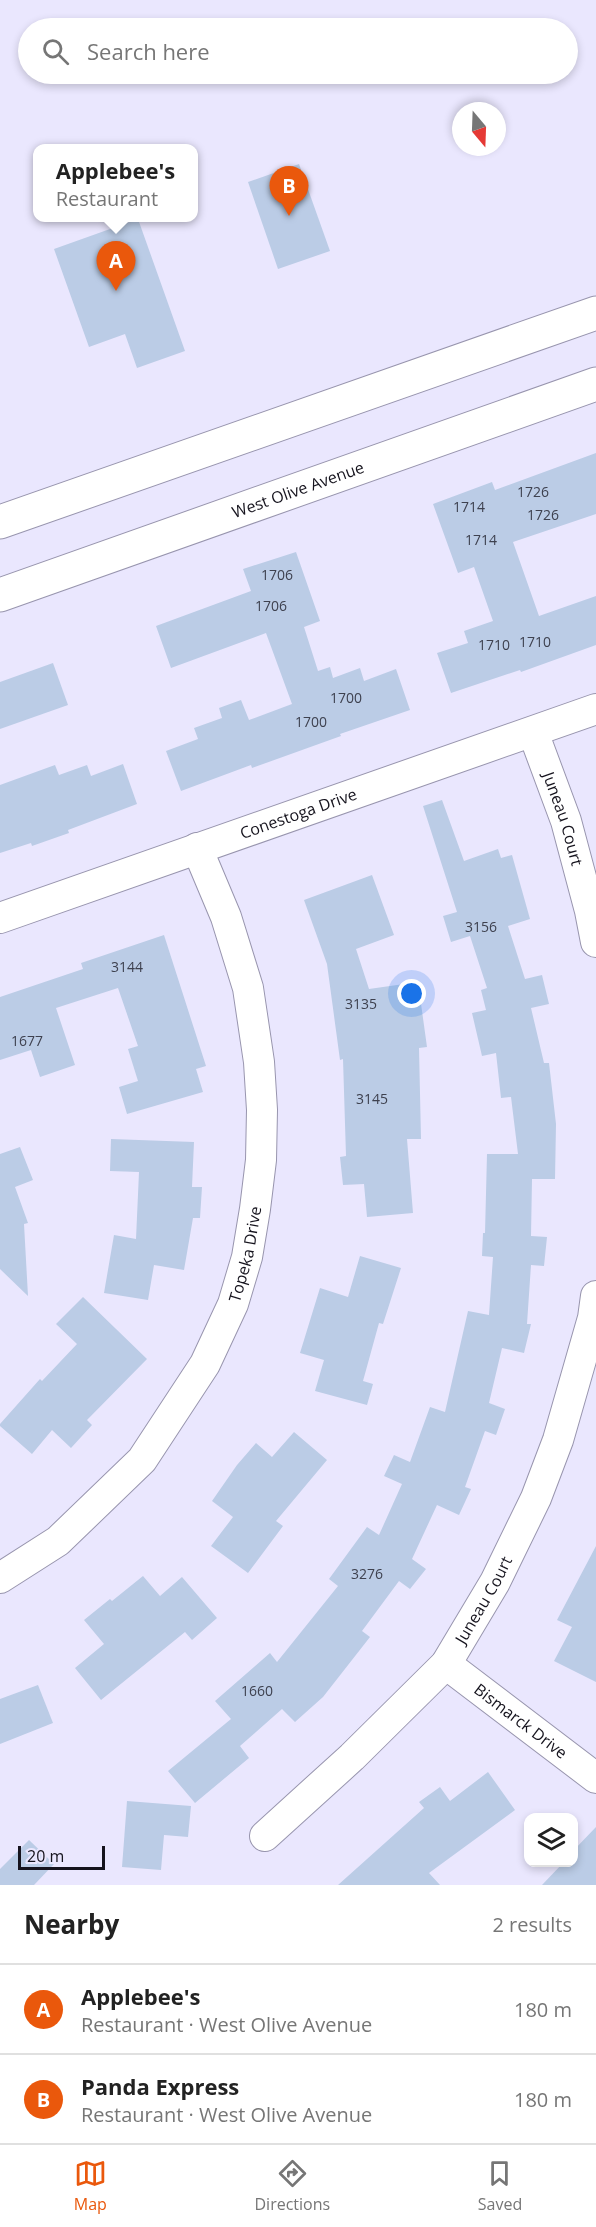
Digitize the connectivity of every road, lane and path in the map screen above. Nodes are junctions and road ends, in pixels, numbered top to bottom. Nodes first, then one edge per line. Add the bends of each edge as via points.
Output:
1 (596, 313) edge
2 (596, 384) edge
3 (0, 522) edge
4 (0, 595) edge
5 (596, 709) edge
6 (533, 732) junction
7 (197, 848) junction
8 (0, 918) edge
9 (596, 942) edge
10 (596, 1296) edge
11 (0, 1578) edge
12 (446, 1664) junction
13 (596, 1778) edge
14 (265, 1836) dead end

1 - 3 main road
2 - 4 main road, West Olive Avenue
5 - 6 street, Conestoga Drive
6 - 7 street, Conestoga Drive
6 - 9 street, Juneau Court via 566,821
7 - 8 street, Conestoga Drive
7 - 11 street, Topeka Drive via 226,917 248,988 259,1062 261,1160 247,1257 233,1304 205,1364 142,1460 58,1541
10 - 12 street, Juneau Court via 558,1440 536,1498 495,1582
12 - 13 street, Bismarck Drive
12 - 14 street, Juneau Court

